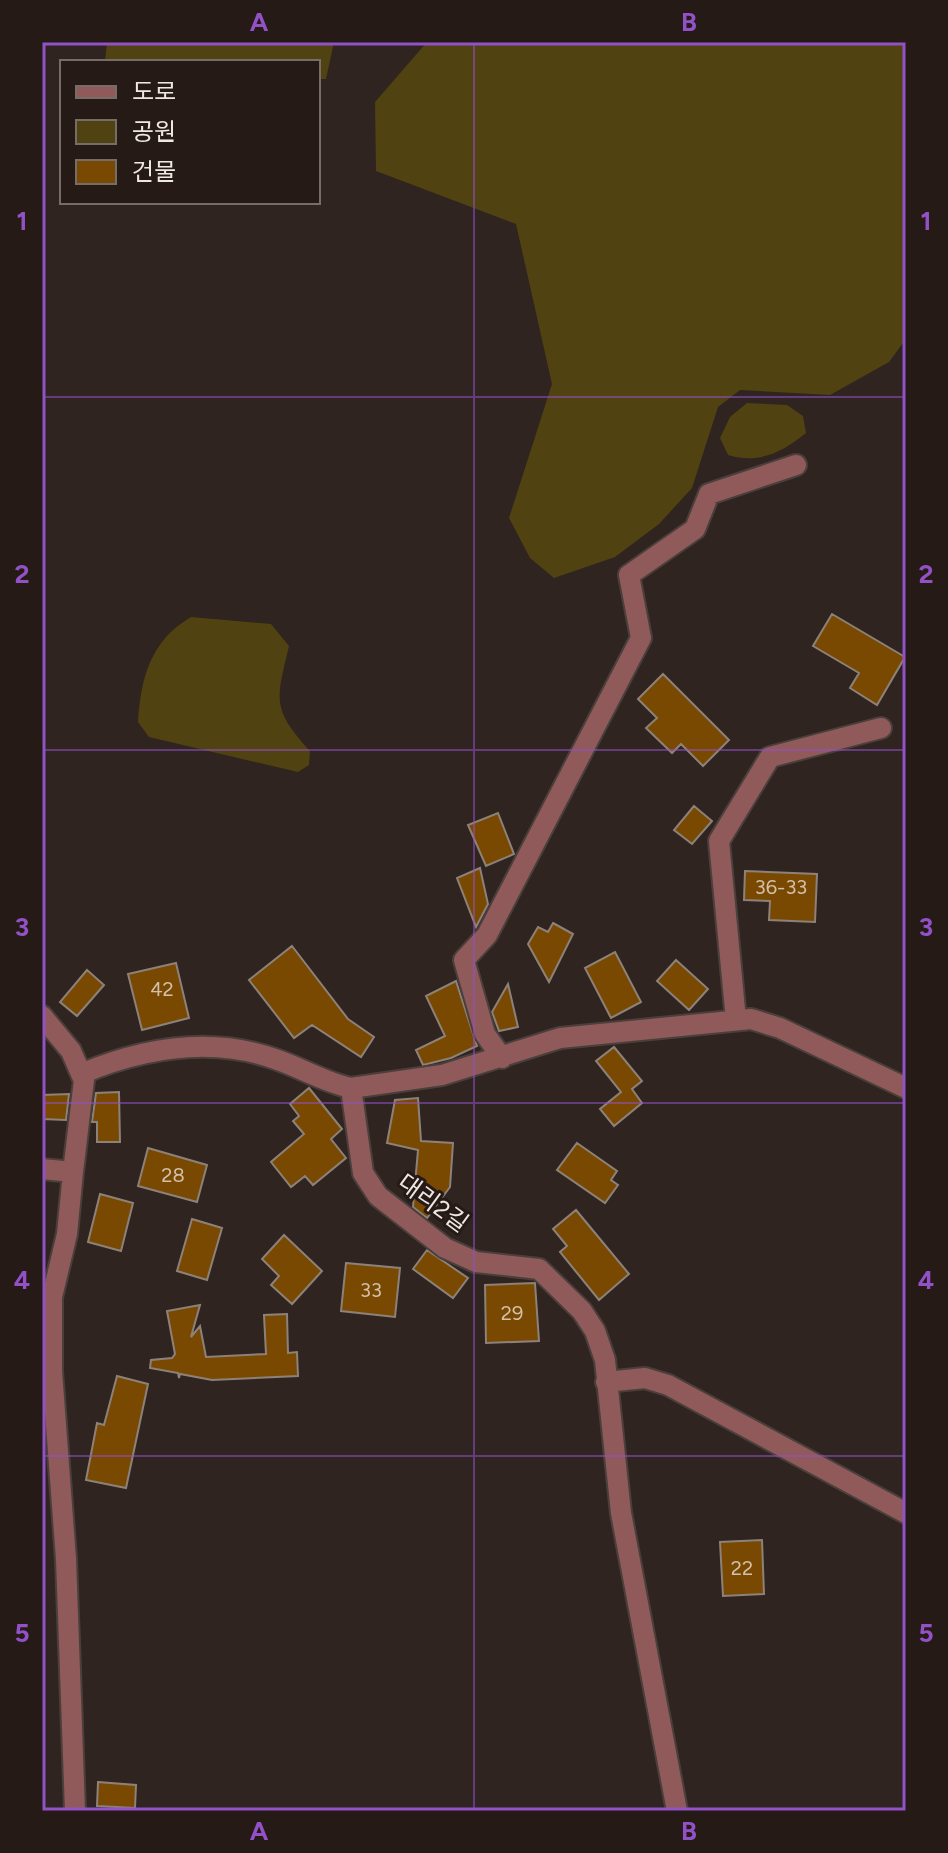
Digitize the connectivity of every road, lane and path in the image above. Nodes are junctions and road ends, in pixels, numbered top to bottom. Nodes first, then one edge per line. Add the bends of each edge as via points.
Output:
1 (796, 465) dead end
2 (881, 728) dead end
3 (42, 1016) edge
4 (736, 1020) junction
5 (502, 1058) junction
6 (81, 1074) junction
7 (351, 1088) junction
8 (906, 1088) edge
9 (42, 1169) edge
10 (73, 1172) junction
11 (47, 1340) edge
12 (606, 1382) junction
13 (906, 1513) edge
14 (75, 1811) edge
15 (677, 1811) edge

1 - 5 street via 709,494 695,529 629,575 641,638 487,935 464,960 485,1034
2 - 4 street via 770,757 719,841
3 - 6 street via 71,1051
4 - 5 street via 560,1038
4 - 8 street via 780,1028
5 - 7 street via 442,1075
6 - 7 street via 143,1053 223,1046 276,1059 321,1081
6 - 10 street
7 - 12 street, 대리2길 via 363,1173 378,1196 445,1248 476,1262 539,1269 595,1331
9 - 10 street
10 - 11 street
11 - 14 street via 66,1559
12 - 13 street via 645,1378 668,1385
12 - 15 street, 대리2길 via 621,1513

